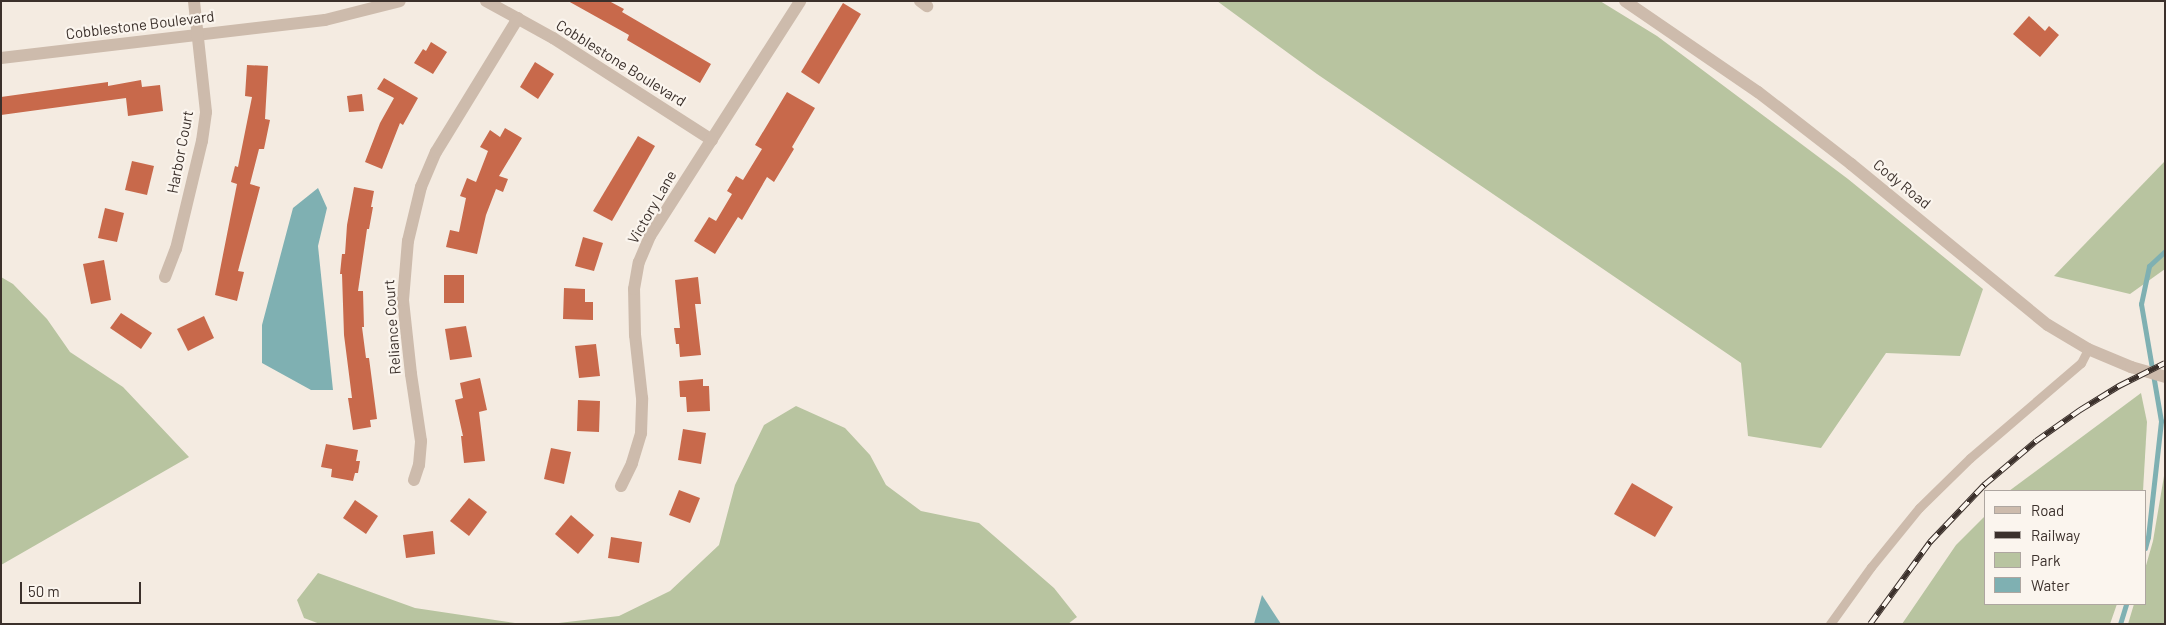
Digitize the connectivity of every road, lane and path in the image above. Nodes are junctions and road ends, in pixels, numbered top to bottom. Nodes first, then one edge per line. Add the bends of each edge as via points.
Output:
1 (194, 1) edge
2 (400, 1) edge
3 (486, 1) edge
4 (800, 1) edge
5 (1625, 1) edge
6 (518, 18) junction
7 (198, 34) junction
8 (1, 58) edge
9 (712, 140) junction
10 (165, 277) dead end
11 (2088, 349) junction
12 (2165, 377) edge
13 (414, 480) dead end
14 (621, 486) dead end
15 (1830, 624) edge

1 - 7 street, Harbor Court
2 - 7 street, Cobblestone Boulevard via 326,20
3 - 6 street, Cobblestone Boulevard
4 - 9 street, Victory Lane
5 - 11 street, Cody Road via 1758,92 2040,319
6 - 9 street, Cobblestone Boulevard
6 - 13 street, Reliance Court via 436,152 421,186 408,241 403,300 421,441
7 - 8 street, Cobblestone Boulevard
7 - 10 street, Harbor Court via 205,122 176,249
9 - 14 street, Victory Lane via 650,236 639,262 634,289 634,335 642,398 641,433
11 - 12 street, Cody Road
11 - 15 lane via 2082,362 1970,458 1919,508

